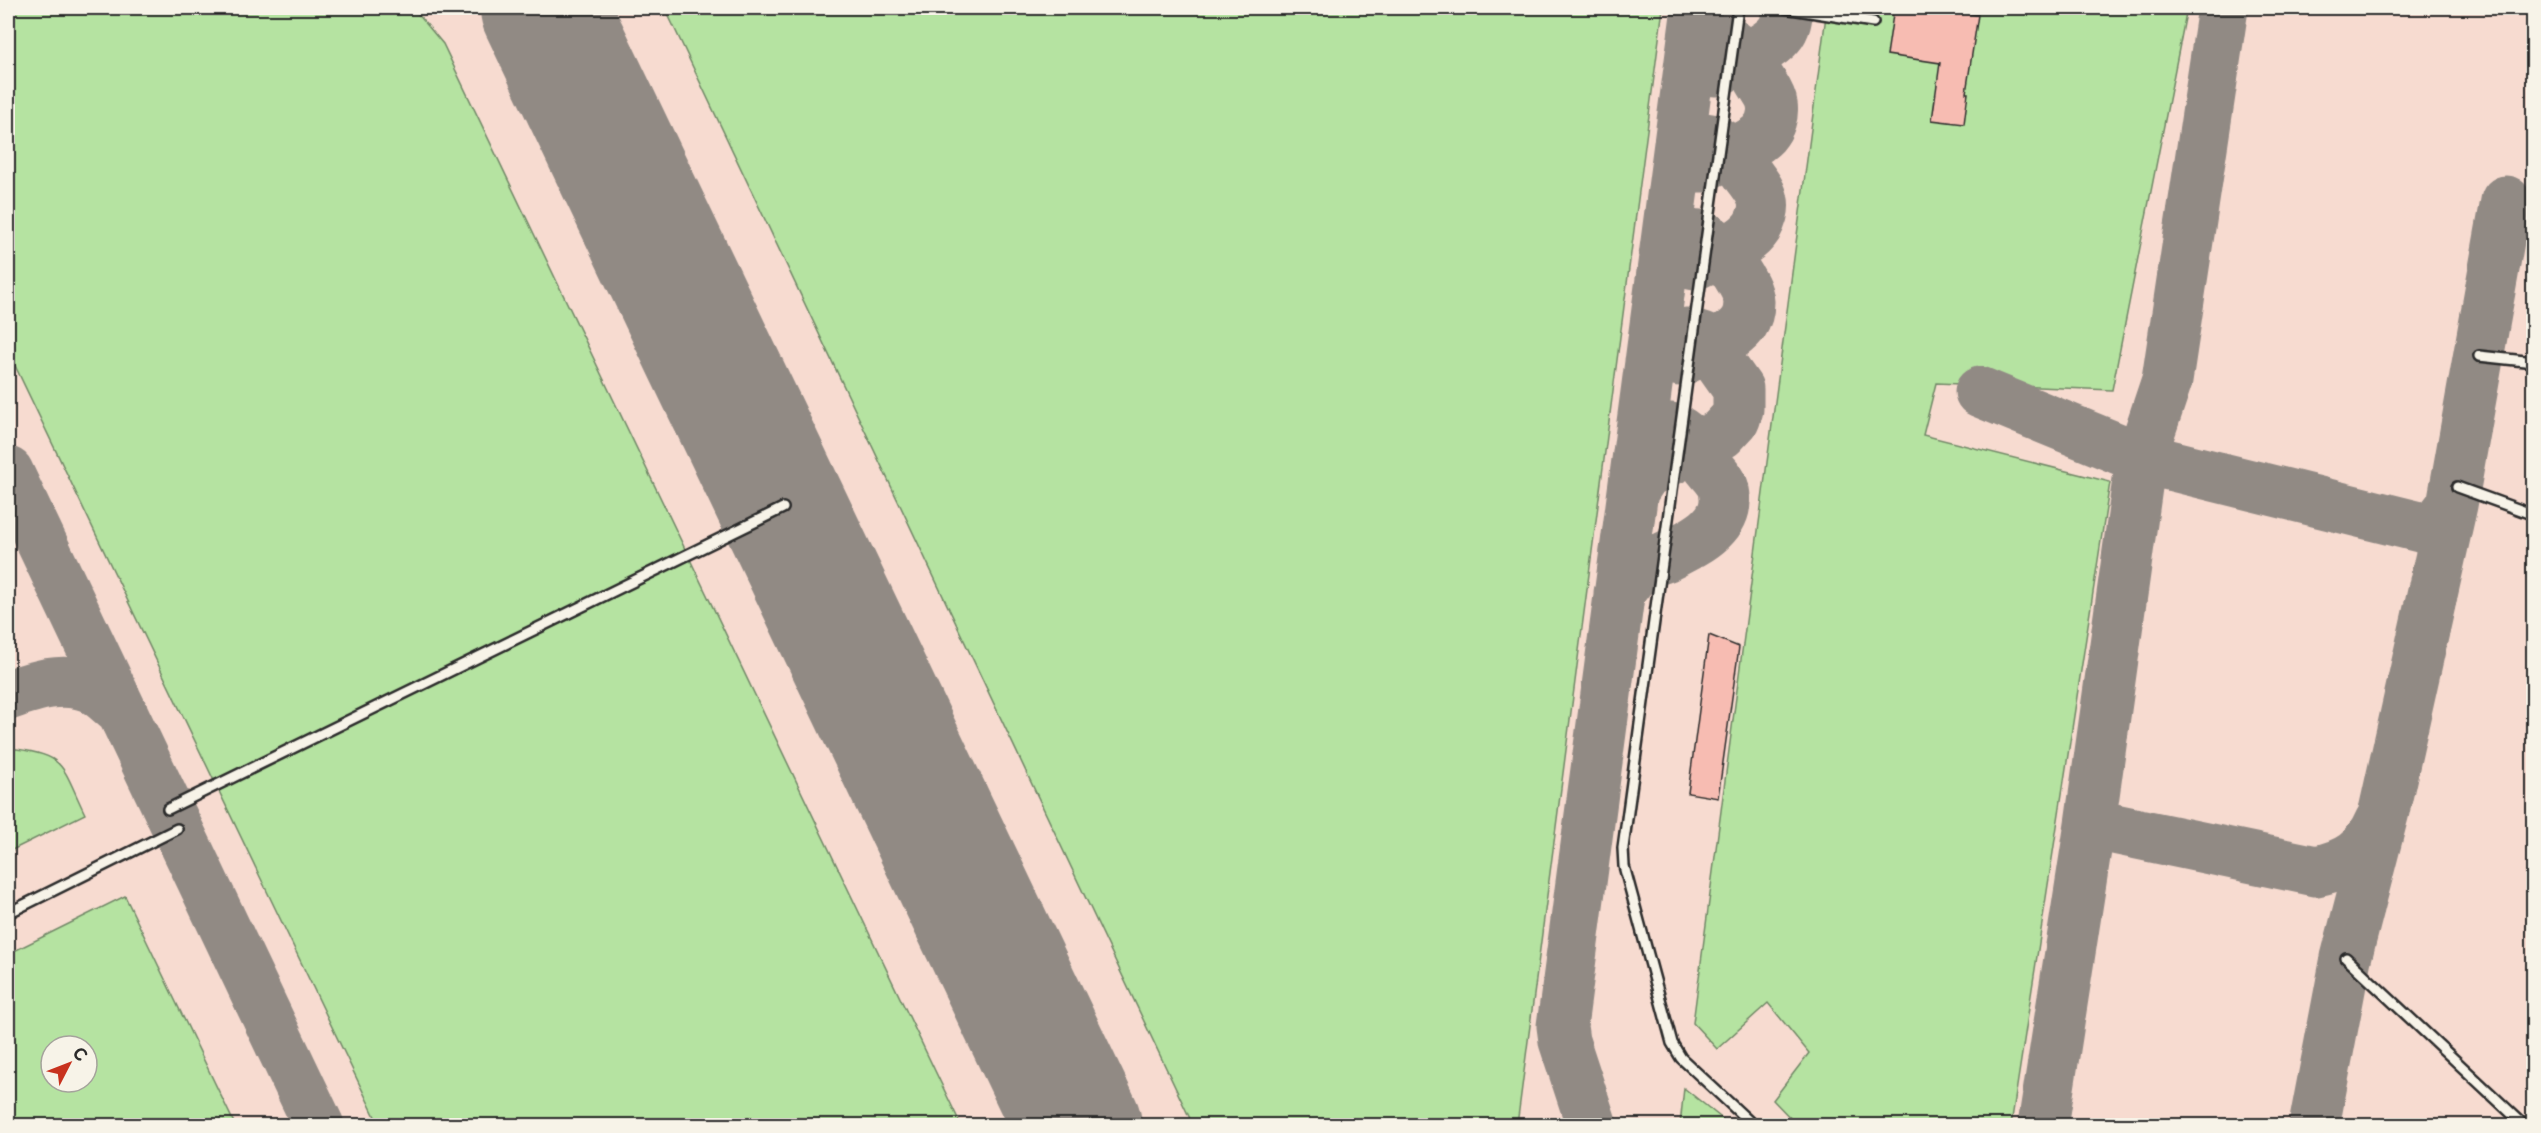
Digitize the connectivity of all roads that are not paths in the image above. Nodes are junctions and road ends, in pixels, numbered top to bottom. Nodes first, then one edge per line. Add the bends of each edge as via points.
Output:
1 (1738, 8) edge
2 (1785, 8) edge
3 (1873, 22) dead end
4 (2479, 356) dead end
5 (2534, 362) edge
6 (2457, 487) dead end
7 (783, 508) dead end
8 (2534, 515) edge
9 (168, 809) dead end
10 (177, 829) dead end
11 (8, 913) edge
12 (2346, 958) dead end
13 (1754, 1125) edge
14 (2525, 1125) edge

1 - 13 lane via 1623,848 1624,866 1672,1043 1681,1058
2 - 3 lane
4 - 5 lane
6 - 8 lane
7 - 9 lane
10 - 11 lane
12 - 14 lane

